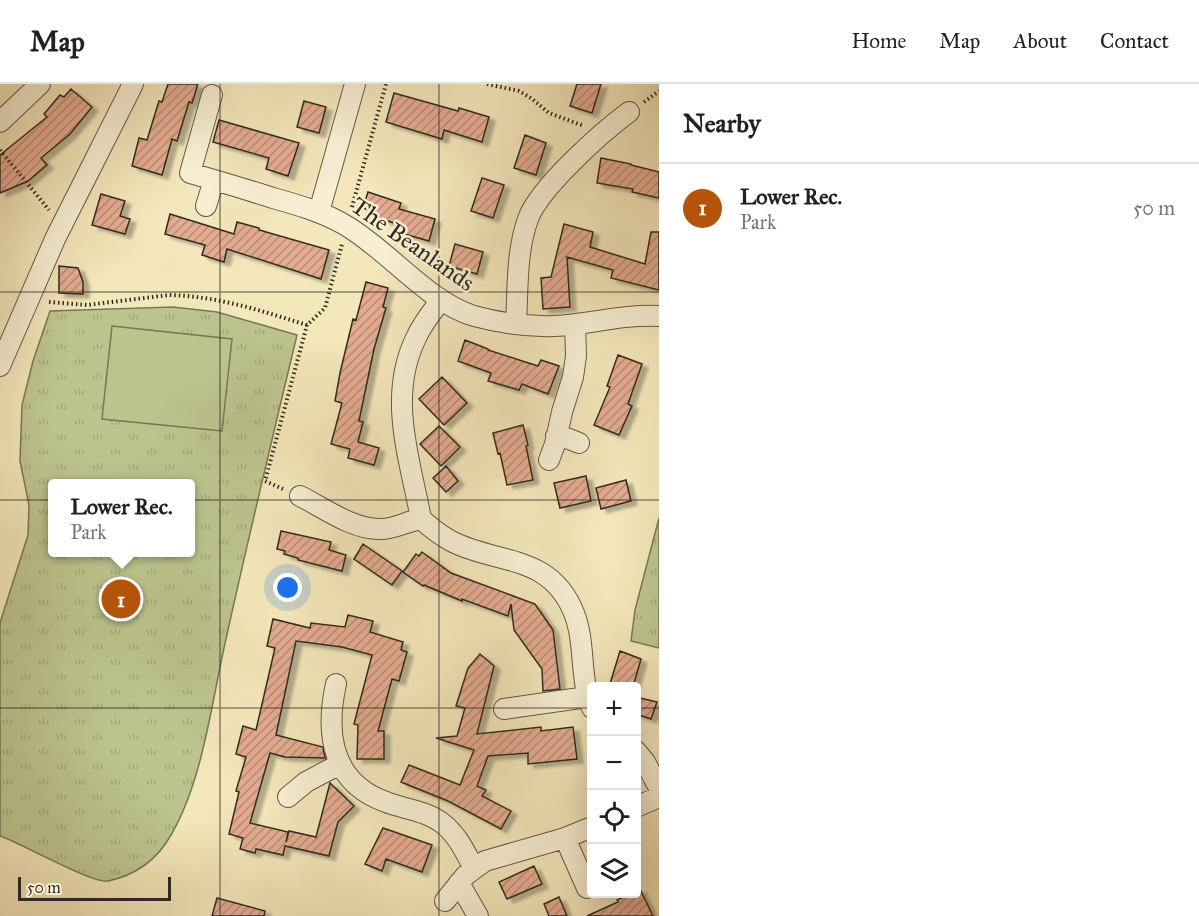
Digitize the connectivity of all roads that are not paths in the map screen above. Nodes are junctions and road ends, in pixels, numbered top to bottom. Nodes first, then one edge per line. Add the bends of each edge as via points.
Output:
1 (40, 84) edge
2 (133, 84) edge
3 (355, 84) edge
4 (212, 95) dead end
5 (629, 112) dead end
6 (0, 122) edge
7 (214, 180) junction
8 (206, 206) dead end
9 (319, 212) junction
10 (441, 300) junction
11 (659, 316) edge
12 (516, 324) junction
13 (575, 324) junction
14 (0, 366) edge
15 (556, 436) junction
16 (579, 443) dead end
17 (549, 460) dead end
18 (300, 496) road end
19 (421, 519) junction
20 (336, 684) dead end
21 (587, 689) edge
22 (587, 703) edge
23 (504, 709) dead end
24 (641, 757) edge
25 (340, 764) junction
26 (659, 788) edge
27 (288, 797) dead end
28 (659, 797) edge
29 (641, 805) edge
30 (587, 829) edge
31 (565, 838) junction
32 (474, 868) junction
33 (459, 883) junction
34 (587, 888) dead end
35 (445, 901) dead end
36 (478, 916) edge

1 - 6 street
2 - 14 street via 55,239
3 - 9 street
4 - 7 street, The Beanlands via 190,173
5 - 12 street via 603,132 544,194 528,218
7 - 8 street
7 - 9 street, The Beanlands
9 - 10 street, The Beanlands via 356,231
10 - 12 street, The Beanlands via 472,315
10 - 19 street via 416,338 401,400 404,442
11 - 13 street, The Beanlands
12 - 13 street, The Beanlands
13 - 15 street via 573,377
15 - 16 street
15 - 17 street
18 - 19 street via 369,528 389,528
19 - 21 street via 450,541 523,563 553,582 574,614
20 - 25 street via 331,712
22 - 23 street
24 - 26 street
25 - 27 street via 306,782
25 - 32 street via 367,794 440,821 454,834
28 - 29 street
30 - 31 street
31 - 32 street via 500,856
31 - 34 street
32 - 33 street
33 - 35 street
33 - 36 street

